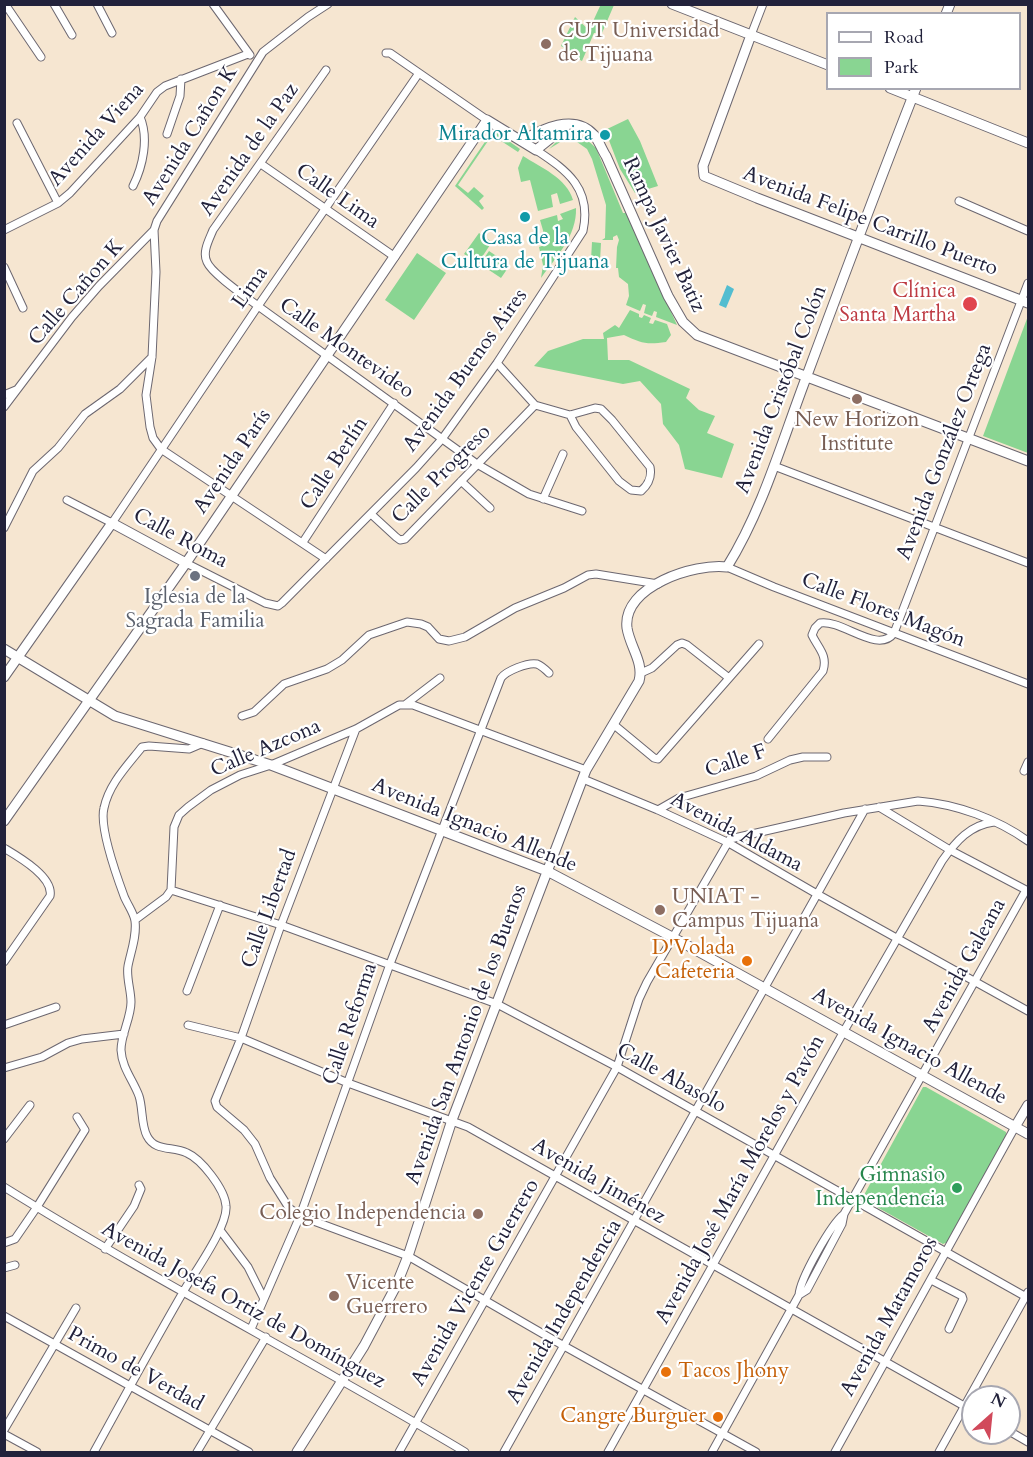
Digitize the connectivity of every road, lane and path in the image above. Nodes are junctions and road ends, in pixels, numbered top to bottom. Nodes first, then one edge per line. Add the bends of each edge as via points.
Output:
1 (54, 4) edge
2 (97, 4) edge
3 (213, 4) edge
4 (328, 4) edge
5 (672, 4) edge
6 (763, 4) edge
7 (8, 7) edge
8 (112, 33) dead end
9 (72, 35) dead end
10 (751, 35) junction
11 (386, 53) dead end
12 (248, 54) junction
13 (41, 57) dead end
14 (258, 59) junction
15 (826, 64) edge
16 (326, 70) dead end
17 (419, 73) junction
18 (181, 79) junction
19 (914, 93) edge
20 (140, 117) junction
21 (487, 120) junction
22 (17, 123) dead end
23 (566, 126) junction
24 (166, 134) dead end
25 (522, 141) junction
26 (1029, 143) edge
27 (536, 150) junction
28 (261, 164) junction
29 (133, 186) dead end
30 (959, 201) dead end
31 (58, 202) junction
32 (325, 209) junction
33 (4, 230) edge
34 (154, 230) junction
35 (1029, 231) edge
36 (858, 236) junction
37 (205, 252) joint
38 (394, 256) junction
39 (4, 267) edge
40 (1029, 284) edge
41 (1025, 302) edge
42 (258, 306) junction
43 (23, 308) dead end
44 (327, 356) junction
45 (152, 357) junction
46 (497, 363) junction
47 (807, 376) junction
48 (16, 390) junction
49 (4, 395) edge
50 (394, 403) junction
51 (535, 405) junction
52 (4, 407) edge
53 (570, 415) junction
54 (968, 438) junction
55 (442, 439) junction
56 (161, 449) junction
57 (563, 454) dead end
58 (1029, 461) edge
59 (477, 464) junction
60 (774, 466) junction
61 (461, 481) junction
62 (231, 496) junction
63 (543, 499) junction
64 (67, 500) dead end
65 (490, 508) dead end
66 (582, 511) dead end
67 (372, 514) junction
68 (112, 523) junction
69 (934, 527) junction
70 (4, 528) edge
71 (303, 542) junction
72 (326, 559) junction
73 (186, 563) junction
74 (1029, 563) edge
75 (727, 567) junction
76 (658, 584) junction
77 (278, 606) joint
78 (894, 633) junction
79 (759, 644) dead end
80 (4, 649) edge
81 (18, 658) junction
82 (549, 673) dead end
83 (641, 674) junction
84 (4, 677) edge
85 (440, 678) dead end
86 (729, 678) junction
87 (1029, 684) edge
88 (89, 702) junction
89 (406, 704) junction
90 (242, 716) dead end
91 (613, 724) junction
92 (356, 729) junction
93 (480, 729) junction
94 (768, 739) dead end
95 (203, 743) junction
96 (827, 757) dead end
97 (1029, 762) edge
98 (271, 765) junction
99 (1024, 771) dead end
100 (584, 774) junction
101 (333, 789) junction
102 (879, 807) junction
103 (865, 809) junction
104 (658, 810) junction
105 (4, 821) edge
106 (996, 822) junction
107 (440, 831) junction
108 (1029, 841) edge
109 (727, 842) junction
110 (4, 849) edge
111 (950, 850) junction
112 (547, 871) junction
113 (171, 890) junction
114 (1027, 891) edge
115 (817, 894) junction
116 (220, 904) junction
117 (135, 920) junction
118 (281, 925) junction
119 (674, 938) junction
120 (897, 938) junction
121 (4, 962) edge
122 (390, 964) junction
123 (975, 981) junction
124 (765, 988) junction
125 (187, 991) dead end
126 (497, 1004) junction
127 (56, 1007) dead end
128 (1029, 1011) edge
129 (4, 1025) edge
130 (188, 1025) dead end
131 (844, 1031) junction
132 (124, 1034) junction
133 (242, 1038) junction
134 (617, 1067) junction
135 (4, 1068) edge
136 (923, 1075) junction
137 (348, 1083) junction
138 (30, 1104) dead end
139 (1029, 1104) edge
140 (695, 1111) junction
141 (77, 1117) dead end
142 (452, 1120) junction
143 (1015, 1127) junction
144 (1029, 1134) edge
145 (4, 1139) edge
146 (775, 1156) junction
147 (555, 1176) junction
148 (139, 1185) dead end
149 (4, 1187) edge
150 (852, 1199) junction
151 (37, 1207) junction
152 (300, 1216) junction
153 (635, 1222) junction
154 (220, 1230) junction
155 (4, 1243) edge
156 (105, 1249) junction
157 (947, 1251) junction
158 (408, 1256) junction
159 (15, 1265) dead end
160 (712, 1266) junction
161 (4, 1268) edge
162 (931, 1280) junction
163 (183, 1292) junction
164 (1028, 1295) edge
165 (264, 1299) junction
166 (484, 1301) junction
167 (76, 1308) dead end
168 (791, 1310) junction
169 (4, 1316) edge
170 (251, 1329) junction
171 (950, 1329) dead end
172 (266, 1338) junction
173 (56, 1345) junction
174 (564, 1346) junction
175 (886, 1362) junction
176 (341, 1380) junction
177 (977, 1385) edge
178 (130, 1386) junction
179 (643, 1390) junction
180 (961, 1405) edge
181 (961, 1414) edge
182 (416, 1423) junction
183 (210, 1431) junction
184 (4, 1432) edge
185 (723, 1434) junction
186 (37, 1452) edge
187 (94, 1452) edge
188 (197, 1452) edge
189 (249, 1452) edge
190 (297, 1452) edge
191 (399, 1452) edge
192 (465, 1452) edge
193 (504, 1452) edge
194 (608, 1452) edge
195 (712, 1452) edge
196 (756, 1452) edge
197 (835, 1452) edge
198 (939, 1452) edge

1 - 9 street
2 - 8 street
3 - 12 street
4 - 14 street
5 - 10 main road
6 - 10 street
7 - 13 street
10 - 15 main road
10 - 36 main road, Avenida Felipe Carrillo Puerto via 702,171 709,179
11 - 17 street
12 - 14 street
12 - 18 street, Avenida Viena
14 - 34 street, Avenida Cañon K
16 - 28 street, Avenida de la Paz
17 - 21 street
17 - 32 street, Lima
18 - 20 street, Avenida Viena via 157,92
18 - 24 street via 180,96
19 - 26 main road
19 - 36 main road, Avenida Cristóbal Colón
20 - 29 street via 146,133
20 - 31 street, Avenida Viena
21 - 25 main road
21 - 38 main road, Avenida París
22 - 31 street
23 - 25 main road via 548,127
23 - 27 main road
23 - 47 main road, Rampa Javier Batiz via 579,126 596,137 668,296 689,330
25 - 27 main road
27 - 46 street, Avenida Buenos Aires via 578,185 586,219 579,241
28 - 32 street, Calle Lima
28 - 37 street, Avenida de la Paz via 213,230
30 - 35 street
31 - 33 street, Avenida Viena
32 - 38 street, Calle Lima
32 - 42 street, Lima
34 - 45 street
34 - 48 street, Calle Cañon K via 99,286
36 - 41 main road, Avenida Felipe Carrillo Puerto
36 - 47 main road, Avenida Cristóbal Colón
37 - 42 street, Calle Montevideo via 210,267
38 - 44 main road, Avenida París
39 - 43 street
40 - 41 street, Avenida González Ortega
41 - 54 street, Avenida González Ortega
42 - 44 street, Calle Montevideo
42 - 56 street, Lima
44 - 50 street, Calle Montevideo
44 - 62 main road, Avenida París
45 - 56 street via 146,408 153,438
45 - 70 street via 120,389 85,414 33,471
46 - 51 street
46 - 55 street, Avenida Buenos Aires
47 - 54 main road, Rampa Javier Batiz
47 - 60 main road, Avenida Cristóbal Colón
48 - 49 street
48 - 52 street, Calle Cañon K
50 - 55 street, Calle Montevideo
50 - 71 street, Calle Berlín
51 - 53 street
51 - 59 street, Calle Progreso
53 - 53 street via 595,408 606,413 651,467 646,487 641,491 625,487
54 - 58 main road, Rampa Javier Batiz
54 - 69 street, Avenida González Ortega
55 - 59 street, Calle Montevideo
55 - 67 street, Avenida Buenos Aires
56 - 62 street
56 - 68 street, Lima
57 - 63 street
59 - 61 street, Calle Progreso
59 - 63 street, Calle Montevideo
60 - 69 street
60 - 75 main road, Avenida Cristóbal Colón via 743,540
61 - 65 street
61 - 67 street, Calle Progreso via 402,540
62 - 71 street
62 - 73 main road, Avenida París
63 - 66 street, Calle Montevideo
64 - 68 street, Calle Roma
67 - 72 street, Avenida Buenos Aires
68 - 73 main road, Calle Roma
68 - 81 main road
69 - 74 street
69 - 78 street, Avenida González Ortega
71 - 72 street
72 - 77 street, Avenida Buenos Aires
73 - 77 street, Calle Roma
73 - 88 main road, Avenida París
75 - 76 main road via 701,567
75 - 78 street, Calle Flores Magón
76 - 83 main road via 634,603 627,621
76 - 90 street via 588,575 514,608 465,637 448,641 428,627 407,622 369,635 342,660 284,684 254,712
78 - 87 street, Calle Flores Magón
78 - 94 street via 884,640 865,637 834,623 820,623 812,635 823,653 823,671
79 - 86 street
80 - 81 main road, Avenida Ignacio Allende
81 - 84 main road
81 - 88 main road, Avenida Ignacio Allende
82 - 93 street, Calle Reforma via 532,664 504,674
83 - 86 street via 682,644
83 - 91 main road, Avenida San Antonio de los Buenos
85 - 89 street, Calle Azcona
86 - 91 street via 658,759
88 - 95 main road, Avenida Ignacio Allende via 115,716
88 - 105 main road, Avenida París
89 - 92 street, Calle Azcona
89 - 93 street, Avenida Aldama
91 - 100 main road, Avenida San Antonio de los Buenos
92 - 98 street, Calle Azcona
92 - 101 street, Calle Libertad
93 - 100 street, Avenida Aldama
93 - 107 street, Calle Reforma
95 - 98 main road, Avenida Ignacio Allende
95 - 117 street via 183,749 142,747 114,784 103,809 112,860
96 - 104 street, Calle F via 796,758 756,776 679,798
97 - 99 street
98 - 101 main road, Avenida Ignacio Allende
98 - 113 street, Calle Azcona via 224,782 179,815 174,827
100 - 104 street, Avenida Aldama
100 - 112 main road, Avenida San Antonio de los Buenos
101 - 107 main road, Avenida Ignacio Allende
101 - 118 street, Calle Libertad
102 - 103 street
102 - 106 street via 924,802
102 - 111 street
103 - 109 street via 733,837
103 - 115 street, Avenida Independencia
104 - 109 street, Avenida Aldama
106 - 108 street
106 - 111 street, Avenida José María Morelos y Pavón via 976,826
107 - 112 main road, Avenida Ignacio Allende
107 - 122 street, Calle Reforma
109 - 115 street, Avenida Aldama
109 - 119 street, Avenida Vicente Guerrero
110 - 121 street via 48,881 51,890
111 - 114 street
111 - 120 street, Avenida José María Morelos y Pavón
112 - 119 main road, Avenida Ignacio Allende
112 - 126 main road, Avenida San Antonio de los Buenos
113 - 116 street, Calle Abasolo
113 - 117 street
114 - 123 street, Avenida Galeana
115 - 120 street, Avenida Aldama
115 - 124 street, Avenida Independencia
116 - 118 street, Calle Abasolo
116 - 125 street
117 - 132 street via 128,968 131,1004
118 - 122 street, Calle Abasolo
118 - 133 street, Calle Libertad
119 - 124 main road, Avenida Ignacio Allende
119 - 134 street, Avenida Vicente Guerrero via 639,999
120 - 123 street, Avenida Aldama
120 - 131 street, Avenida José María Morelos y Pavón
122 - 126 street, Calle Abasolo
122 - 137 street, Calle Reforma
123 - 128 street, Avenida Aldama
123 - 136 street, Avenida Galeana
124 - 131 main road, Avenida Ignacio Allende
124 - 140 street, Avenida Independencia
126 - 134 street, Calle Abasolo
126 - 142 main road, Avenida San Antonio de los Buenos
127 - 129 street
130 - 133 street, Avenida Jiménez
131 - 136 main road, Avenida Ignacio Allende
131 - 146 street, Avenida José María Morelos y Pavón
132 - 135 street via 82,1039
132 - 154 street via 122,1063 140,1098 146,1135 160,1148 176,1149 200,1162 220,1188 226,1204
133 - 137 street, Avenida Jiménez
133 - 152 street, Calle Libertad via 215,1101 255,1144 270,1178 289,1208
134 - 140 street, Calle Abasolo
134 - 147 street, Avenida Vicente Guerrero
136 - 143 main road, Avenida Ignacio Allende
136 - 150 street, Avenida Galeana
137 - 142 street, Avenida Jiménez
137 - 152 street, Calle Reforma
138 - 145 street
139 - 143 main road, Avenida Matamoros
140 - 146 street, Calle Abasolo
140 - 153 street, Avenida Independencia
141 - 151 street via 85,1130
142 - 147 street, Avenida Jiménez
142 - 158 main road, Avenida San Antonio de los Buenos
143 - 144 main road, Avenida Ignacio Allende
143 - 157 street, Avenida Matamoros
146 - 150 street, Calle Abasolo
146 - 160 street, Avenida José María Morelos y Pavón
147 - 153 street, Avenida Jiménez
147 - 166 street, Avenida Vicente Guerrero
148 - 156 street via 134,1206
149 - 151 street, Avenida Josefa Ortiz de Domínguez
150 - 157 street, Calle Abasolo
150 - 168 street, Avenida Galeana via 836,1220
151 - 155 street via 15,1239
151 - 156 street, Avenida Josefa Ortiz de Domínguez
152 - 158 street
152 - 165 street, Calle Reforma
153 - 160 street, Avenida Jiménez
153 - 174 street, Avenida Independencia
154 - 163 street
154 - 165 street via 248,1267
156 - 163 street, Avenida Josefa Ortiz de Domínguez
157 - 162 street, Avenida Matamoros
157 - 164 street, Calle Abasolo
158 - 166 street
158 - 176 main road, Avenida San Antonio de los Buenos via 388,1303
159 - 161 street
160 - 168 street, Avenida Jiménez
160 - 179 street, Avenida José María Morelos y Pavón
162 - 171 street via 962,1296
162 - 175 street, Avenida Matamoros
163 - 170 street, Avenida Josefa Ortiz de Domínguez
163 - 178 street
164 - 177 street
165 - 170 street, Calle Reforma
166 - 174 street
166 - 182 street, Avenida Vicente Guerrero
167 - 173 street
168 - 175 street, Avenida Jiménez
168 - 185 street, Avenida Galeana
169 - 173 street, Primo de Verdad
170 - 172 street, Avenida Josefa Ortiz de Domínguez
172 - 176 street, Avenida Josefa Ortiz de Domínguez
172 - 183 street
173 - 178 street, Primo de Verdad
173 - 184 street
174 - 179 street
174 - 193 street, Avenida Independencia
175 - 180 street, Avenida Jiménez
175 - 197 street, Avenida Matamoros
176 - 182 street, Avenida Josefa Ortiz de Domínguez
176 - 190 main road, Avenida San Antonio de los Buenos
178 - 183 street, Primo de Verdad
178 - 187 street
179 - 185 street
179 - 194 street, Avenida José María Morelos y Pavón
181 - 198 street
182 - 191 street, Avenida Vicente Guerrero
182 - 192 street, Avenida Josefa Ortiz de Domínguez
183 - 188 street
183 - 189 street, Primo de Verdad
184 - 186 street
185 - 195 street, Avenida Galeana
185 - 196 street

